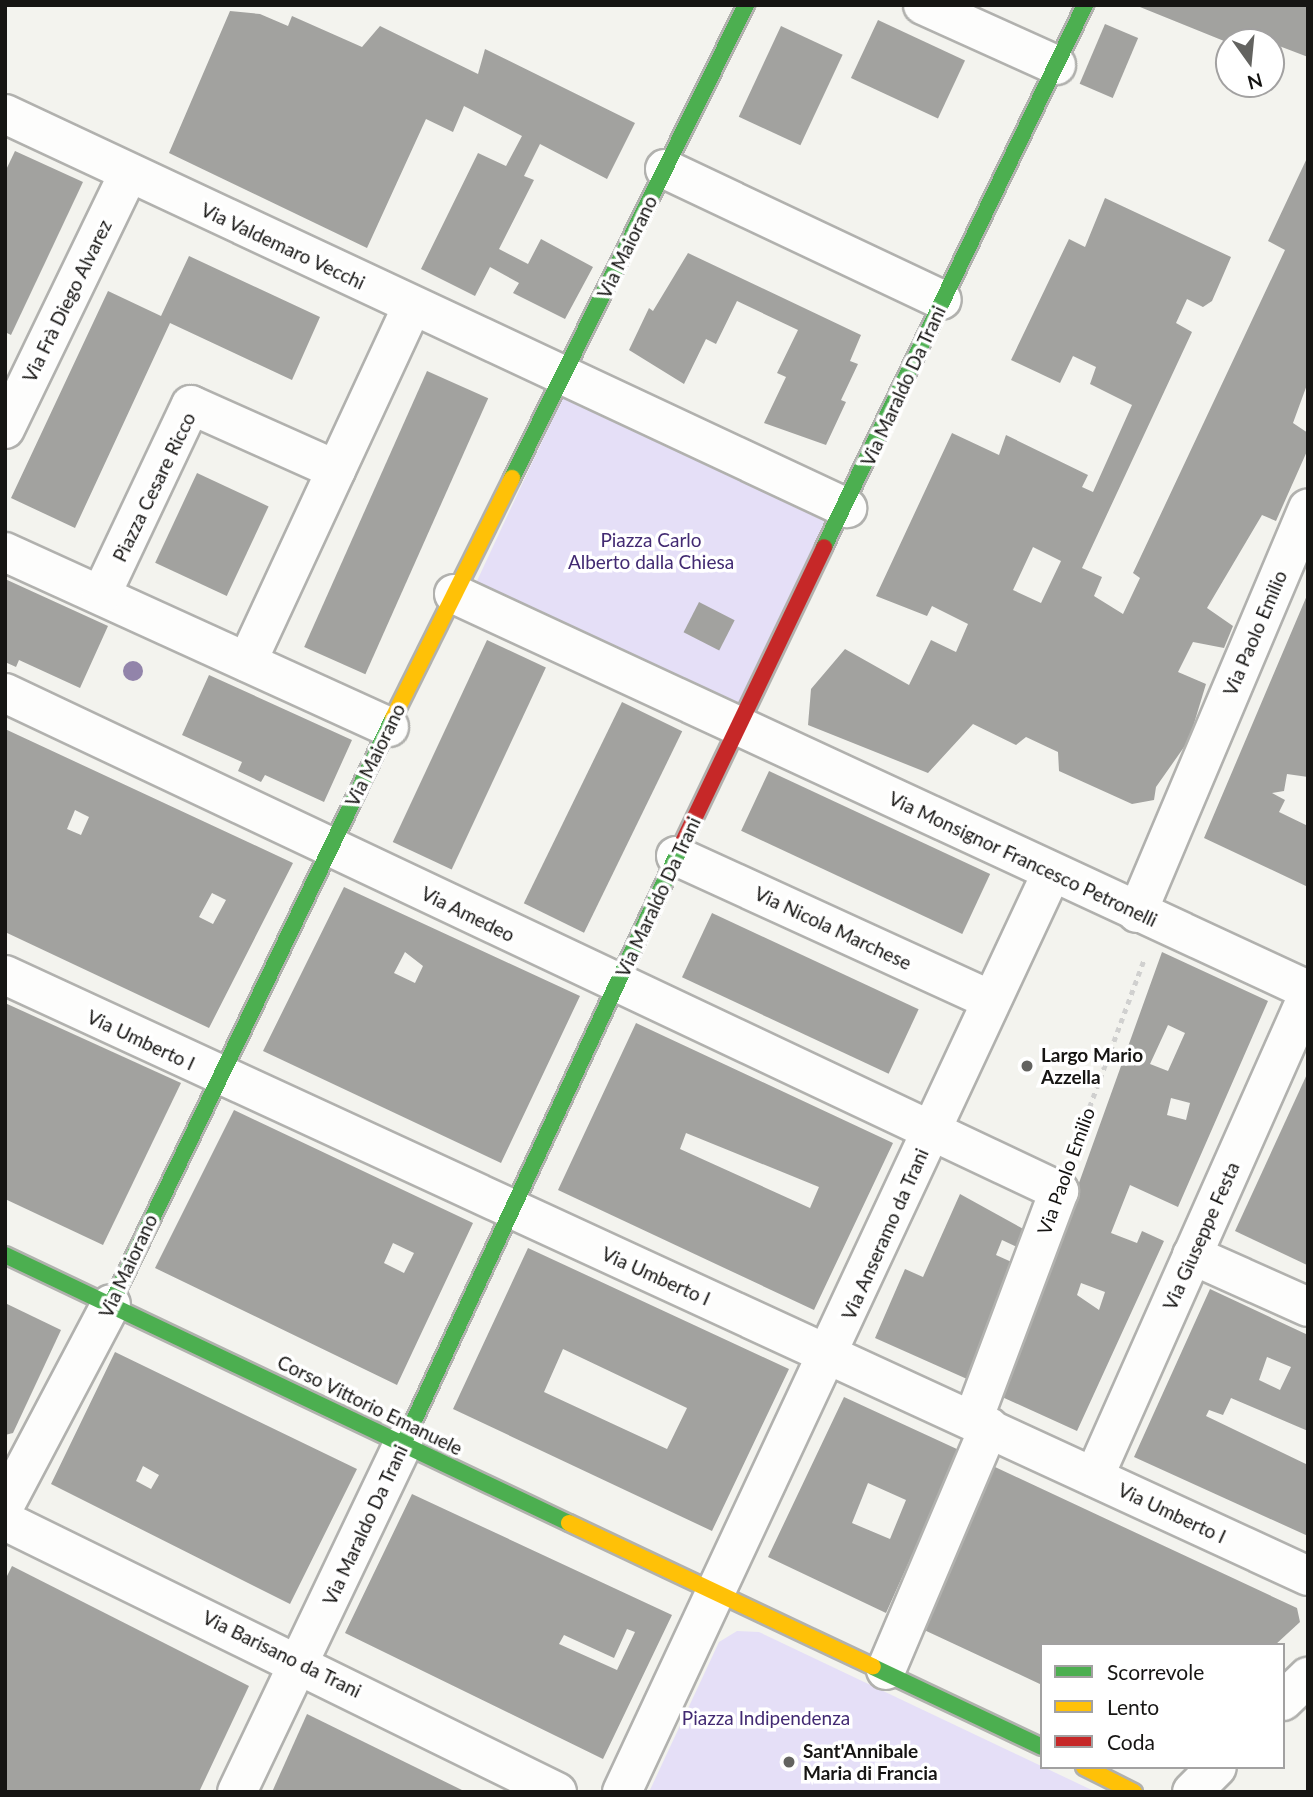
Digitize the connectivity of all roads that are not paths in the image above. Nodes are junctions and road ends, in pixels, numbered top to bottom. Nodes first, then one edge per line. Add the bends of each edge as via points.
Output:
1 (746, 5) edge
2 (923, 5) edge
3 (1085, 5) edge
4 (1056, 65) junction
5 (5, 114) edge
6 (665, 169) junction
7 (128, 173) junction
8 (942, 300) junction
9 (412, 307) junction
10 (18, 373) edge
11 (562, 378) junction
12 (5, 429) edge
13 (336, 470) junction
14 (847, 508) junction
15 (1308, 509) edge
16 (5, 552) edge
17 (1298, 559) edge
18 (454, 594) junction
19 (101, 596) junction
20 (247, 662) junction
21 (5, 693) edge
22 (740, 725) junction
23 (389, 727) junction
24 (329, 848) junction
25 (676, 856) junction
26 (1051, 874) junction
27 (1147, 917) junction
28 (5, 975) edge
29 (616, 985) junction
30 (1308, 992) edge
31 (991, 1000) junction
32 (217, 1075) junction
33 (931, 1132) junction
34 (515, 1212) junction
35 (5, 1255) edge
36 (1192, 1255) junction
37 (111, 1304) junction
38 (1308, 1307) edge
39 (830, 1355) junction
40 (981, 1424) junction
41 (403, 1444) junction
42 (1094, 1477) junction
43 (5, 1505) edge
44 (5, 1521) edge
45 (1308, 1576) edge
46 (717, 1594) junction
47 (302, 1662) junction
48 (886, 1670) junction
49 (1308, 1677) edge
50 (1285, 1699) edge
51 (1040, 1745) edge
52 (1088, 1769) edge
53 (1215, 1769) edge
54 (237, 1792) edge
55 (557, 1792) edge
56 (622, 1792) edge
57 (1134, 1792) edge
58 (1192, 1792) edge

1 - 6 street, Via Maiorano
2 - 4 street
3 - 4 street, Via Maraldo Da Trani
4 - 8 street, Via Maraldo Da Trani
5 - 7 street, Via Valdemaro Vecchi
6 - 8 street
6 - 11 street, Via Maiorano
7 - 9 street, Via Valdemaro Vecchi
7 - 10 street, Via Frà Diego Alvarez
8 - 14 street, Via Maraldo Da Trani
9 - 11 street, Via Valdemaro Vecchi
9 - 13 street
10 - 12 street, Via Frà Diego Alvarez
11 - 14 street
11 - 18 street, Via Maiorano
13 - 19 street, Piazza Cesare Ricco via 191,405
13 - 20 street
14 - 22 street, Via Maraldo Da Trani
15 - 17 street, Via Paolo Emilio
16 - 19 street
17 - 27 street, Via Paolo Emilio
18 - 22 street
18 - 23 street, Via Maiorano
19 - 20 street
20 - 23 street
21 - 24 street, Via Amedeo
22 - 25 street, Via Maraldo Da Trani
22 - 26 street, Via Monsignor Francesco Petronelli
23 - 24 street, Via Maiorano
24 - 29 street, Via Amedeo
24 - 32 street, Via Maiorano
25 - 29 street, Via Maraldo Da Trani
25 - 31 street, Via Nicola Marchese
26 - 27 street, Via Monsignor Francesco Petronelli
26 - 31 street, Via Anseramo da Trani
27 - 30 street, Via Monsignor Francesco Petronelli
28 - 32 street, Via Umberto I
29 - 33 street, Via Amedeo
29 - 34 street, Via Maraldo Da Trani
30 - 36 street, Via Giuseppe Festa
31 - 33 street, Via Anseramo da Trani
32 - 34 street, Via Umberto I
32 - 37 street, Via Maiorano
33 - 39 street, Via Anseramo da Trani
33 - 40 street, Via Paolo Emilio via 1059,1191
34 - 39 street, Via Umberto I
34 - 41 street, Via Maraldo Da Trani
35 - 37 street, Corso Vittorio Emanuele
36 - 38 street
36 - 42 street, Via Giuseppe Festa
37 - 41 street, Corso Vittorio Emanuele
37 - 43 street, Via Maiorano
39 - 40 street, Via Umberto I
39 - 46 street, Via Anseramo da Trani
40 - 42 street, Via Umberto I
40 - 48 street, Via Paolo Emilio
41 - 46 street, Corso Vittorio Emanuele
41 - 47 street, Via Maraldo Da Trani
42 - 45 street, Via Umberto I
44 - 47 street, Via Barisano da Trani
46 - 48 street
46 - 56 street
47 - 54 street, Via Maraldo Da Trani
47 - 55 street, Via Barisano da Trani
48 - 51 street
49 - 50 street
52 - 57 street
53 - 58 street

